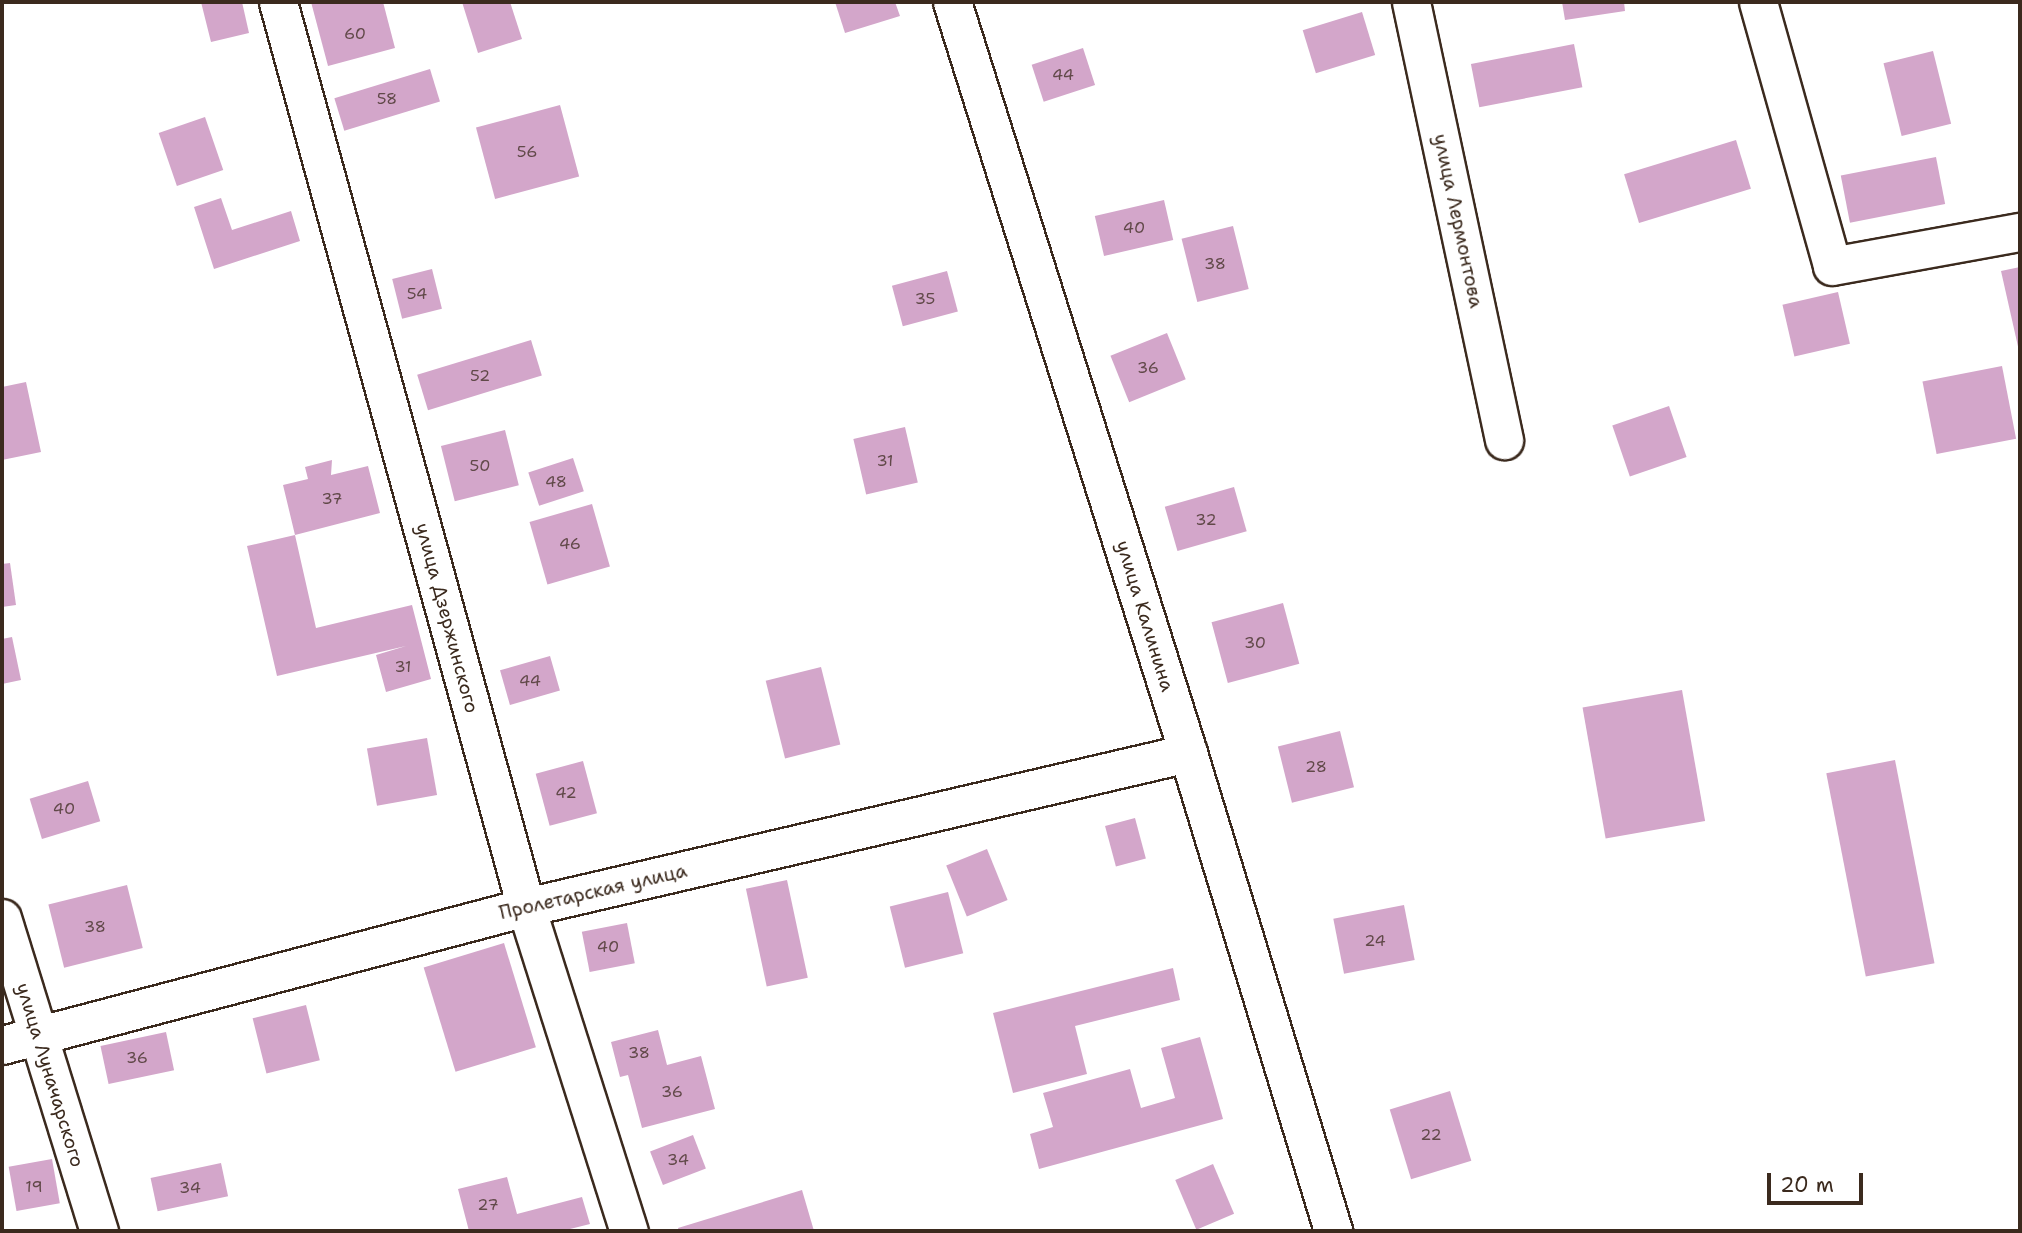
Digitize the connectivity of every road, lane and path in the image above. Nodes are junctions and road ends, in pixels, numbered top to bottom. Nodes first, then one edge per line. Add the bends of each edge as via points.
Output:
1 (278, 2) edge
2 (952, 2) edge
3 (1411, 2) edge
4 (1758, 2) edge
5 (2020, 232) edge
6 (1504, 440) dead end
7 (1188, 752) junction
8 (526, 907) junction
9 (2, 918) edge
10 (38, 1037) junction
11 (2, 1045) edge
12 (99, 1231) edge
13 (629, 1231) edge
14 (1333, 1231) edge

1 - 8 street, улица Дзержинского
2 - 7 street, улица Калинина
3 - 6 street, улица Лермонтова
4 - 5 street via 1832,266
7 - 8 street, Пролетарская улица
7 - 14 street, улица Калинина
8 - 10 street, Пролетарская улица
8 - 13 street, улица Дзержинского
9 - 10 street, улица Луначарского
10 - 11 street, Пролетарская улица
10 - 12 street, улица Луначарского

